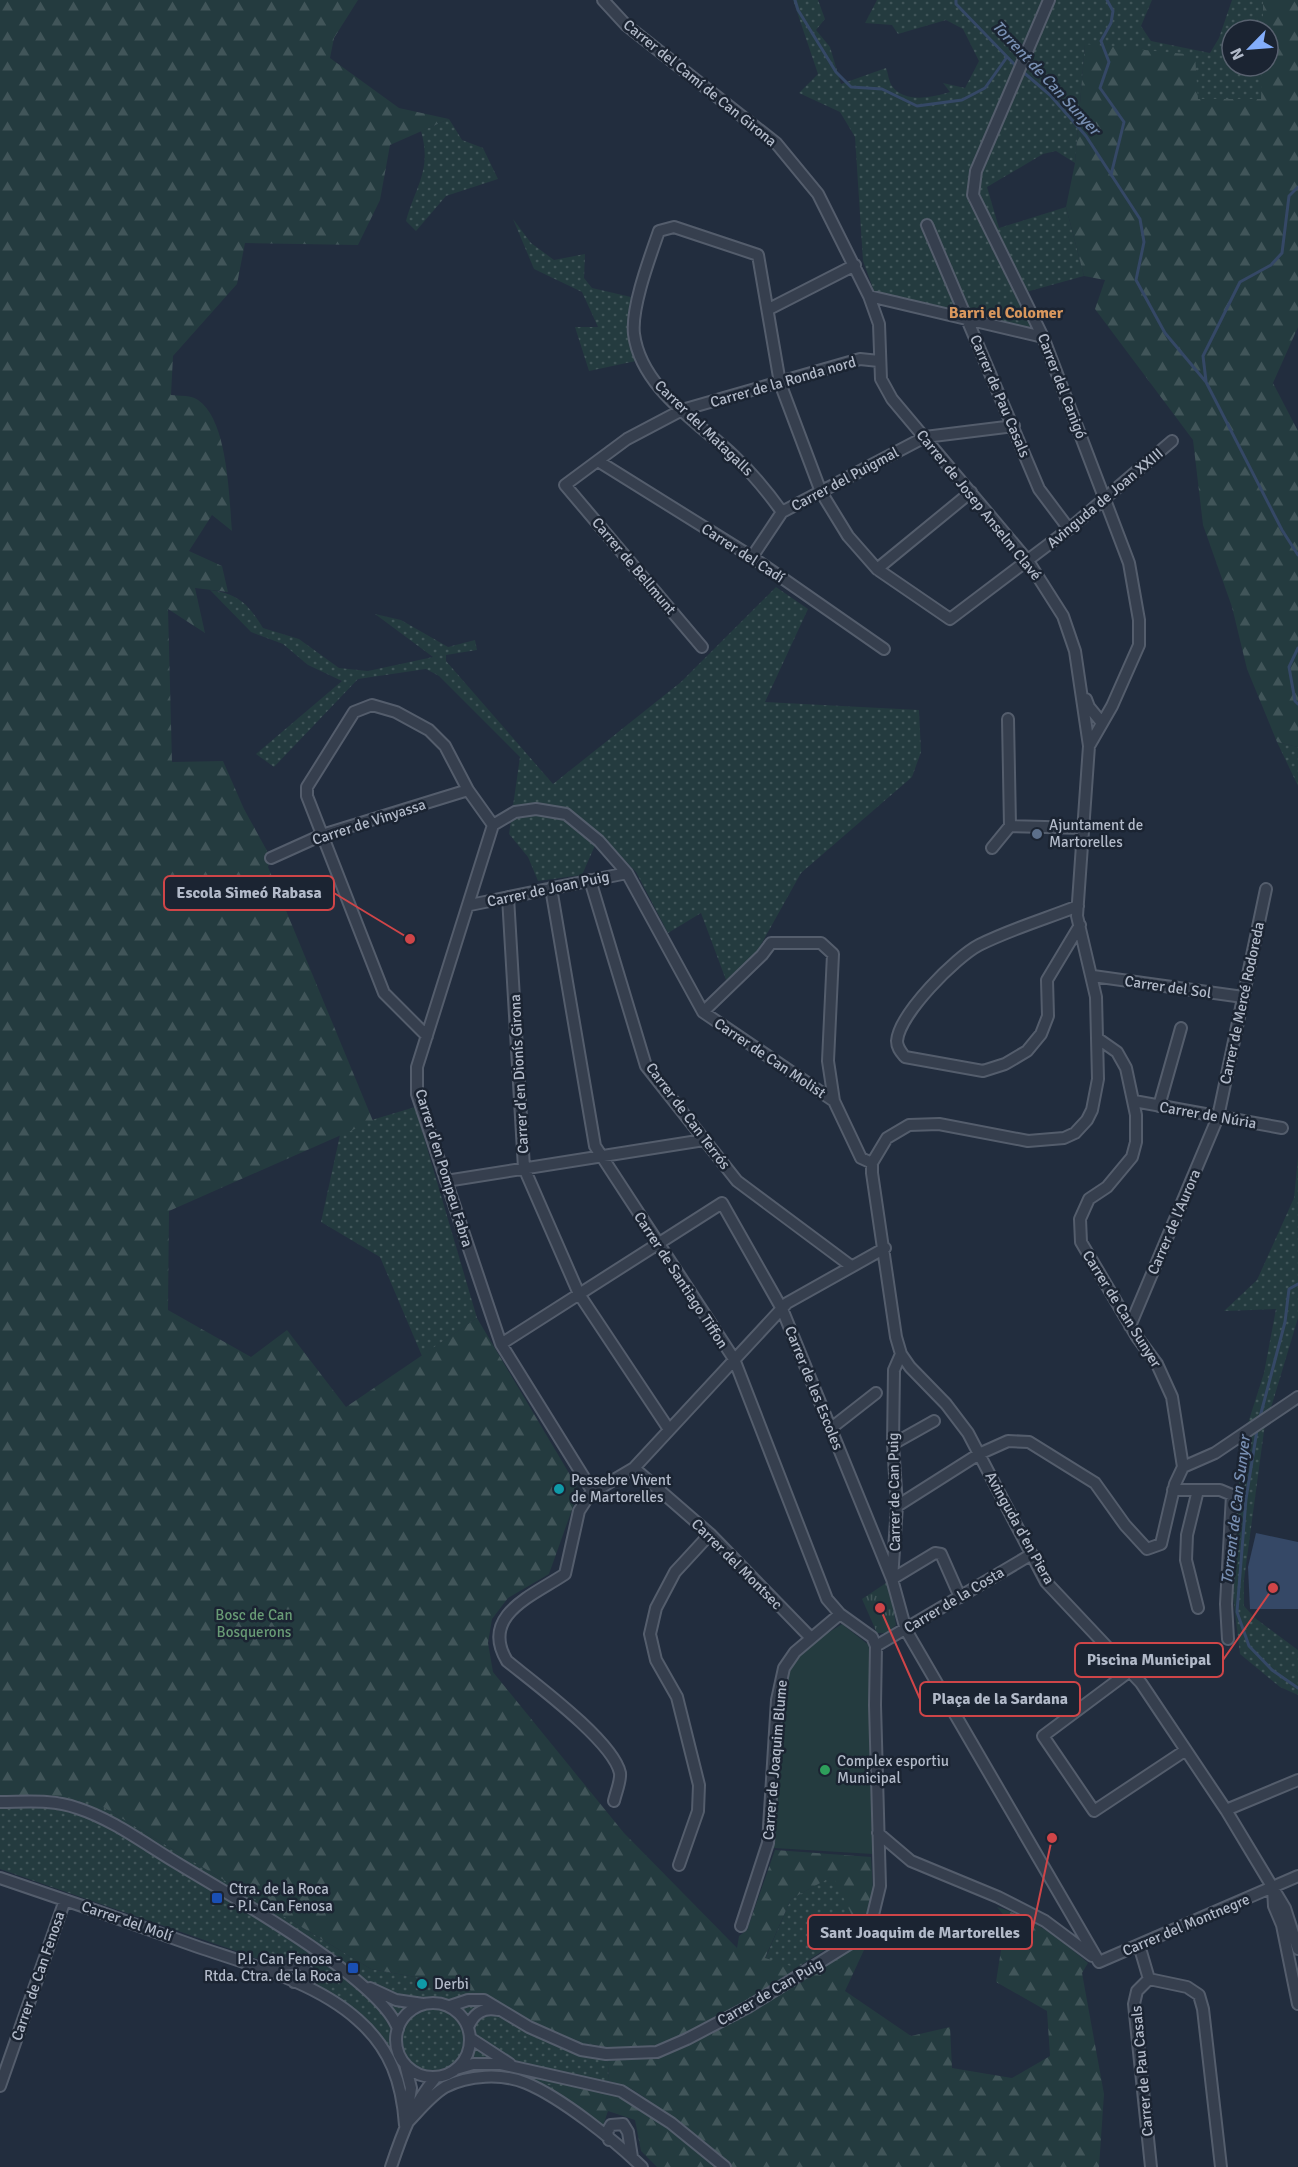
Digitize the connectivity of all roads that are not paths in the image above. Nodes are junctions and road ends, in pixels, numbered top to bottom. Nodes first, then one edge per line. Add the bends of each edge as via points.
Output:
1 (603, 0) edge
2 (1049, 0) edge
3 (927, 225) dead end
4 (855, 266) junction
5 (869, 296) junction
6 (769, 309) junction
7 (968, 319) junction
8 (1043, 337) junction
9 (879, 361) junction
10 (780, 383) junction
11 (682, 410) junction
12 (1014, 426) junction
13 (925, 437) junction
14 (1172, 441) dead end
15 (598, 461) junction
16 (566, 485) joint
17 (821, 492) junction
18 (971, 492) junction
19 (1105, 499) junction
20 (782, 512) junction
21 (1069, 529) junction
22 (752, 557) junction
23 (1028, 561) junction
24 (877, 569) junction
25 (702, 646) dead end
26 (884, 650) dead end
27 (1081, 687) junction
28 (1086, 700) junction
29 (1112, 706) junction
30 (1085, 716) junction
31 (1008, 718) dead end
32 (1101, 725) junction
33 (1089, 746) junction
34 (468, 790) junction
35 (493, 825) junction
36 (1010, 826) junction
37 (1083, 828) junction
38 (322, 835) junction
39 (992, 848) dead end
40 (271, 858) dead end
41 (627, 873) junction
42 (590, 880) junction
43 (551, 888) junction
44 (1266, 889) dead end
45 (508, 897) junction
46 (470, 905) junction
47 (1078, 906) junction
48 (1080, 925) junction
49 (1093, 976) junction
50 (1243, 997) junction
51 (703, 1012) junction
52 (1180, 1028) dead end
53 (427, 1036) junction
54 (1097, 1038) junction
55 (834, 1101) junction
56 (1134, 1101) junction
57 (1159, 1106) junction
58 (1218, 1117) junction
59 (1282, 1128) dead end
60 (704, 1140) junction
61 (602, 1156) junction
62 (872, 1163) junction
63 (524, 1168) junction
64 (446, 1181) junction
65 (657, 1245) junction
66 (885, 1248) junction
67 (851, 1266) junction
68 (579, 1294) junction
69 (782, 1309) junction
70 (1130, 1326) junction
71 (501, 1344) junction
72 (901, 1354) junction
73 (734, 1359) junction
74 (876, 1393) dead end
75 (1298, 1397) edge
76 (934, 1421) dead end
77 (668, 1428) junction
78 (830, 1429) junction
79 (893, 1444) junction
80 (980, 1454) junction
81 (1183, 1467) junction
82 (634, 1468) junction
83 (1173, 1490) junction
84 (1198, 1490) junction
85 (593, 1492) junction
86 (897, 1506) junction
87 (711, 1534) junction
88 (1032, 1554) junction
89 (892, 1579) junction
90 (960, 1597) junction
91 (1197, 1608) dead end
92 (840, 1614) junction
93 (906, 1630) junction
94 (811, 1638) junction
95 (1228, 1639) dead end
96 (876, 1646) junction
97 (1130, 1671) junction
98 (1186, 1750) junction
99 (1298, 1780) edge
100 (614, 1801) dead end
101 (0, 1802) edge
102 (1226, 1810) junction
103 (878, 1833) junction
104 (679, 1865) dead end
105 (1298, 1876) edge
106 (0, 1878) edge
107 (1273, 1888) junction
108 (65, 1900) junction
109 (741, 1926) dead end
110 (1286, 1944) junction
111 (1139, 1945) junction
112 (1298, 1949) edge
113 (1298, 1954) edge
114 (1099, 1962) junction
115 (253, 1966) junction
116 (1149, 1979) junction
117 (294, 1982) junction
118 (359, 1982) junction
119 (423, 2004) junction
120 (1298, 2004) edge
121 (450, 2006) junction
122 (501, 2011) junction
123 (468, 2027) junction
124 (398, 2029) junction
125 (470, 2038) junction
126 (405, 2064) junction
127 (456, 2069) junction
128 (518, 2069) junction
129 (436, 2077) junction
130 (0, 2086) edge
131 (405, 2125) junction
132 (609, 2140) junction
133 (632, 2157) junction
134 (391, 2167) edge
135 (642, 2167) edge
136 (725, 2167) edge
137 (1151, 2167) edge
138 (1221, 2167) edge

1 - 4 street, Carrer del Camí de Can Girona via 626,25 777,143 818,194
2 - 8 street, Carrer del Canigó via 976,171 973,195
3 - 7 street, Carrer de Pau Casals
4 - 5 street, Carrer del Camí de Can Girona
4 - 6 street
5 - 7 street
5 - 9 street, Carrer del Camí de Can Girona via 879,324
6 - 10 street
6 - 11 street, Carrer del Matagalls via 758,255 674,227 659,231 644,276 634,334 655,383
7 - 8 street
7 - 12 street, Carrer de Pau Casals
8 - 19 street, Carrer del Canigó
9 - 10 street, Carrer de la Ronda nord via 860,359
9 - 13 street, Carrer de Josep Anselm Clavé via 881,379 892,399
10 - 11 street, Carrer de la Ronda nord
10 - 17 street
11 - 15 street, Carrer de la Ronda nord via 627,439
11 - 20 street, Carrer del Matagalls via 764,486
12 - 13 street
12 - 21 street, Carrer de Pau Casals via 1039,489
13 - 17 street, Carrer del Puigmal
13 - 18 street, Carrer de Josep Anselm Clavé
14 - 19 street, Avinguda de Joan XXIII
15 - 16 street, Carrer de la Ronda nord
15 - 22 street, Carrer del Cadí
16 - 25 street, Carrer de Bellmunt
17 - 20 street, Carrer del Puigmal
17 - 24 street via 848,536
18 - 23 street, Carrer de Josep Anselm Clavé
18 - 24 street
19 - 21 street, Avinguda de Joan XXIII
19 - 29 street, Carrer del Canigó via 1130,563 1139,620 1134,660
20 - 22 street, Carrer del Puigmal
21 - 23 street, Avinguda de Joan XXIII
22 - 26 street, Carrer del Cadí
23 - 24 street, Avinguda de Joan XXIII via 950,619
23 - 27 street, Carrer de Josep Anselm Clavé via 1063,616 1075,651
27 - 28 street, Carrer de Josep Anselm Clavé
27 - 30 street, Carrer de Josep Anselm Clavé
28 - 29 street via 1098,708
28 - 32 street, Carrer de Josep Anselm Clavé
29 - 32 street, Carrer del Canigó
30 - 32 street
30 - 33 street, Carrer de Josep Anselm Clavé
31 - 36 street
32 - 33 street, Carrer del Canigó
33 - 37 street, Carrer de Josep Anselm Clavé
34 - 35 street
34 - 38 street, Carrer de Vinyassa
34 - 38 street via 445,746 429,730 396,712 372,705 358,709 307,787
35 - 41 street via 515,812 536,809 566,814
35 - 46 street, Carrer d'en Pompeu Fabra
36 - 37 street
36 - 39 street
37 - 47 street, Carrer de Josep Anselm Clavé
38 - 40 street, Carrer de Vinyassa
38 - 53 street via 384,993
41 - 42 street, Carrer de Joan Puig
41 - 51 street
42 - 43 street, Carrer de Joan Puig
42 - 60 street, Carrer de Can Terrós via 646,1066
43 - 45 street, Carrer de Joan Puig
43 - 61 street, Carrer de Santiago Tiffon via 595,1146
44 - 50 street, Carrer de Mercé Rodoreda
45 - 46 street, Carrer de Joan Puig
45 - 63 street, Carrer d'en Dionís Girona
46 - 53 street, Carrer d'en Pompeu Fabra
47 - 48 street, Carrer de Josep Anselm Clavé
47 - 48 street via 978,945 958,960 908,1014 897,1041 899,1051 905,1057 983,1071 1027,1051 1041,1034 1048,1016 1047,980
48 - 49 street, Carrer de Josep Anselm Clavé
49 - 50 street, Carrer del Sol
49 - 54 street, Carrer de Josep Anselm Clavé
50 - 58 street, Carrer de Mercé Rodoreda
51 - 55 street, Carrer de Can Molist
51 - 55 street via 771,943 821,943 833,954 828,1061
52 - 57 street
53 - 64 street, Carrer d'en Pompeu Fabra via 417,1067 417,1094
54 - 56 street, Carrer de Can Sunyer via 1117,1052 1126,1068
54 - 62 street, Carrer de Josep Anselm Clavé via 1098,1079 1092,1110 1075,1133 1055,1140 1028,1141 939,1124 909,1125 888,1138
55 - 62 street, Carrer de Can Molist via 861,1158
56 - 57 street, Carrer de Núria
56 - 70 street, Carrer de Can Sunyer via 1136,1142 1132,1157 1107,1188 1089,1199 1080,1219 1081,1242
57 - 58 street, Carrer de Núria
58 - 59 street, Carrer de Núria
58 - 70 street, Carrer de l'Aurora
60 - 61 street
60 - 67 street, Carrer de Can Terrós via 737,1181
61 - 63 street
61 - 65 street, Carrer de Santiago Tiffon
62 - 66 street, Avinguda d'en Piera
63 - 64 street
63 - 68 street, Carrer d'en Dionís Girona
64 - 71 street, Carrer d'en Pompeu Fabra
65 - 68 street
65 - 69 street, Carrer de les Escoles via 722,1203
65 - 73 street, Carrer de Santiago Tiffon
66 - 67 street
66 - 72 street, Avinguda d'en Piera
67 - 69 street
68 - 71 street
68 - 77 street, Carrer d'en Dionís Girona
69 - 73 street
69 - 78 street, Carrer de les Escoles
70 - 81 street, Carrer de Can Sunyer via 1157,1364 1172,1397
71 - 85 street, Carrer d'en Pompeu Fabra
72 - 79 street, Carrer de Can Puig via 894,1370
72 - 80 street, Avinguda d'en Piera via 946,1404
73 - 77 street
73 - 92 street, Carrer de Santiago Tiffon via 826,1599
74 - 78 street
75 - 81 street via 1215,1453
76 - 79 street
77 - 82 street
78 - 89 street, Carrer de les Escoles
79 - 86 street, Carrer de Can Puig
80 - 83 street via 1008,1441 1029,1442 1095,1483 1147,1549 1161,1544
80 - 86 street
80 - 88 street, Avinguda d'en Piera
81 - 83 street
82 - 85 street
82 - 87 street, Carrer del Montsec
83 - 84 street
84 - 91 street via 1187,1535 1186,1560
84 - 95 street via 1220,1490 1232,1495
85 - 100 street via 579,1511 565,1574 507,1612 500,1645 507,1661 592,1734 617,1765 620,1776
86 - 89 street, Carrer de Can Puig
87 - 94 street, Carrer del Montsec
87 - 104 street via 675,1572 656,1608 650,1634 656,1660 677,1696 699,1785 698,1811
88 - 90 street, Carrer de la Costa
88 - 97 street, Avinguda d'en Piera via 1046,1582
89 - 90 street via 935,1553 941,1554
89 - 93 street, Carrer de Can Puig
90 - 93 street, Carrer de la Costa
92 - 94 street, Carrer de Joaquim Blume
92 - 96 street, Carrer de Santiago Tiffon via 872,1637
93 - 96 street, Carrer de la Costa
93 - 114 street, Carrer de Can Puig
94 - 109 street, Carrer de Joaquim Blume via 784,1668 777,1700 768,1844
96 - 103 street, Carrer de Can Puig
97 - 98 street, Avinguda d'en Piera
97 - 98 street via 1043,1736 1094,1811
98 - 102 street, Avinguda d'en Piera
99 - 102 street
101 - 118 street via 57,1803 93,1814 309,1946
102 - 107 street, Avinguda d'en Piera
103 - 114 street via 911,1861 1045,1921
103 - 122 street, Carrer de Can Puig via 878,1895 866,1930 824,1961 687,2039 657,2052 606,2054 566,2045
105 - 107 street, Carrer del Montnegre
106 - 108 street, Carrer del Molí
107 - 110 street, Avinguda d'en Piera via 1274,1906
107 - 111 street, Carrer del Montnegre
107 - 112 street, Avinguda d'en Piera via 1285,1908
108 - 115 street, Carrer del Molí
108 - 130 street, Carrer de Can Fenosa
110 - 113 street
110 - 120 street, Avinguda d'en Piera
111 - 114 street, Carrer del Montnegre
111 - 116 street
115 - 117 street, Carrer del Molí
115 - 117 street, Carrer del Molí via 302,1963 309,1974 304,1981
116 - 137 street, Carrer de Pau Casals via 1137,1991 1134,2004
116 - 138 street via 1187,1987 1199,1995
117 - 131 street, Carrer del Molí via 359,2020 396,2072 403,2091
118 - 119 street via 396,2000
118 - 124 street via 387,2010
119 - 121 street
119 - 124 street via 411,2010
121 - 122 street, Carrer de Can Puig via 477,1999
121 - 123 street
122 - 123 street via 489,2008 478,2012
123 - 125 street
124 - 126 street via 398,2049
125 - 127 street via 466,2057
125 - 128 street
126 - 129 street
126 - 131 street via 411,2088
127 - 128 street via 472,2064 501,2064
127 - 129 street
128 - 136 street via 621,2091 671,2123
129 - 131 street
131 - 132 street via 446,2087 480,2077 498,2077 525,2082 549,2095
131 - 134 street
132 - 133 street
132 - 133 street via 611,2125 623,2124
133 - 135 street

